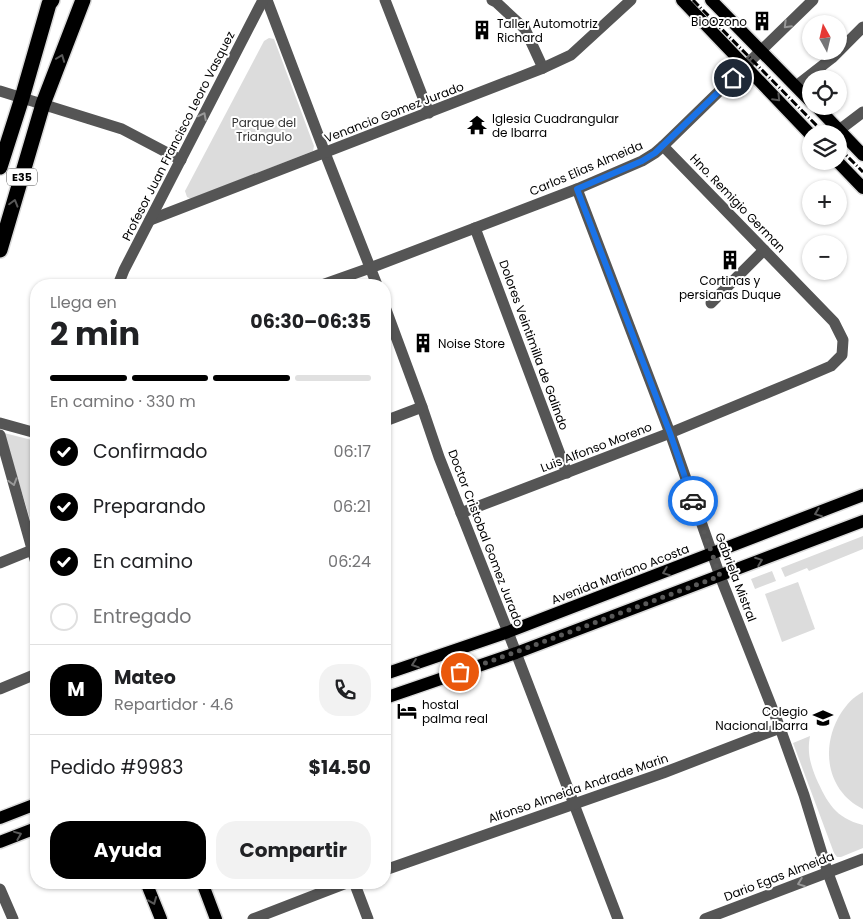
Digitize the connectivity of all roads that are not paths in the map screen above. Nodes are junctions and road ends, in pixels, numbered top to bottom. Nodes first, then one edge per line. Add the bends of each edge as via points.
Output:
1 (52, 0) edge
2 (83, 0) edge
3 (263, 0) edge
4 (267, 0) edge
5 (385, 0) edge
6 (492, 0) edge
7 (631, 0) edge
8 (682, 0) edge
9 (711, 0) edge
10 (813, 0) edge
11 (863, 27) edge
12 (762, 50) junction
13 (745, 66) junction
14 (543, 68) junction
15 (796, 86) junction
16 (0, 91) edge
17 (802, 92) edge
18 (22, 98) junction
19 (43, 104) junction
20 (863, 112) edge
21 (429, 113) junction
22 (823, 115) edge
23 (831, 125) edge
24 (845, 125) edge
25 (802, 126) edge
26 (847, 141) edge
27 (664, 146) junction
28 (325, 153) junction
29 (863, 155) edge
30 (181, 160) junction
31 (0, 167) edge
32 (846, 170) edge
33 (863, 188) edge
34 (577, 189) junction
35 (150, 220) junction
36 (475, 228) junction
37 (0, 250) edge
38 (764, 250) junction
39 (370, 268) junction
40 (124, 270) junction
41 (120, 279) edge
42 (128, 279) edge
43 (339, 279) edge
44 (375, 279) edge
45 (711, 303) dead end
46 (834, 322) joint
47 (391, 323) edge
48 (422, 408) junction
49 (391, 419) edge
50 (0, 423) edge
51 (30, 431) edge
52 (670, 433) junction
53 (0, 435) edge
54 (567, 473) junction
55 (863, 495) edge
56 (462, 513) junction
57 (863, 521) edge
58 (30, 543) edge
59 (30, 551) edge
60 (712, 554) junction
61 (0, 563) edge
62 (720, 576) junction
63 (508, 632) junction
64 (516, 652) junction
65 (391, 672) edge
66 (30, 676) edge
67 (0, 689) edge
68 (391, 696) edge
69 (780, 728) junction
70 (574, 804) junction
71 (30, 806) edge
72 (0, 818) edge
73 (30, 830) edge
74 (0, 842) edge
75 (863, 859) edge
76 (391, 868) edge
77 (828, 872) junction
78 (0, 889) edge
79 (149, 889) edge
80 (205, 889) edge
81 (331, 889) edge
82 (357, 889) edge
83 (731, 914) edge
84 (13, 919) edge
85 (161, 919) edge
86 (216, 919) edge
87 (253, 919) edge
88 (368, 919) edge
89 (618, 919) edge
90 (705, 919) edge
91 (845, 919) edge

1 - 18 highway, E35
19 -> 2 highway, E35
30 -> 3 street, Profesor Juan Francisco Leoro Vasquez
4 - 28 street
5 - 21 street
6 - 14 street via 525,29
7 - 14 street, Venancio Gomez Jurado via 571,55
8 - 13 main road
9 - 12 main road
10 -> 12 street, Carlos Elias Almeida
11 - 15 street via 832,58
12 - 13 street, Carlos Elias Almeida
12 - 15 main road
13 -> 25 main road
13 - 27 street, Carlos Elias Almeida
14 - 21 street, Venancio Gomez Jurado
15 - 17 main road
16 - 18 street
18 - 19 street
18 - 31 highway, E35
19 - 30 street via 122,129
37 -> 19 highway, E35
20 - 24 street
21 - 28 street, Venancio Gomez Jurado
22 - 23 main road
26 - 29 main road
27 - 34 street, Carlos Elias Almeida via 642,161
27 - 38 street, Hno. Remigio German
28 - 35 street, Venancio Gomez Jurado
28 - 39 street
30 - 35 street, Profesor Juan Francisco Leoro Vasquez
32 - 33 main road
34 - 36 street, Carlos Elias Almeida
34 - 52 street, Gabriela Mistral
35 - 40 street, Profesor Juan Francisco Leoro Vasquez
36 - 39 street, Carlos Elias Almeida
36 - 54 street, Dolores Veintimilla de Galindo
38 - 45 street
38 - 46 street, Hno. Remigio German
39 - 43 street, Carlos Elias Almeida
39 - 44 street
40 - 41 street, Profesor Juan Francisco Leoro Vasquez
40 - 42 street
46 - 52 street, Luis Alfonso Moreno via 842,340 842,354 830,366
47 - 48 street, Doctor Cristobal Gomez Jurado
48 - 49 street
48 - 56 street, Doctor Cristobal Gomez Jurado
50 - 51 street
52 - 54 street, Luis Alfonso Moreno
52 - 60 street, Gabriela Mistral
53 -> 58 street
54 - 56 street, Luis Alfonso Moreno
55 -> 60 main road, Avenida Mariano Acosta
56 - 63 street, Doctor Cristobal Gomez Jurado
62 -> 57 main road
59 - 61 street
60 - 62 street, Gabriela Mistral
60 -> 63 main road, Avenida Mariano Acosta
62 - 64 main road
62 - 69 street, Gabriela Mistral
63 - 64 street, Doctor Cristobal Gomez Jurado
63 -> 65 main road, Avenida Mariano Acosta
64 - 68 main road
64 - 70 street, Doctor Cristobal Gomez Jurado
66 - 67 street
69 - 70 street, Alfonso Almeida Andrade Marin
69 - 77 street, Gabriela Mistral
70 - 76 street, Alfonso Almeida Andrade Marin
70 - 89 street, Doctor Cristobal Gomez Jurado
71 - 72 main road
74 -> 73 main road
75 - 77 street, Dario Egas Almeida
77 -> 83 street, Dario Egas Almeida
77 - 91 street, Gabriela Mistral
78 - 84 street
79 -> 85 main road
80 - 86 main road
81 - 87 street
82 - 88 street
83 - 90 street, Dario Egas Almeida

